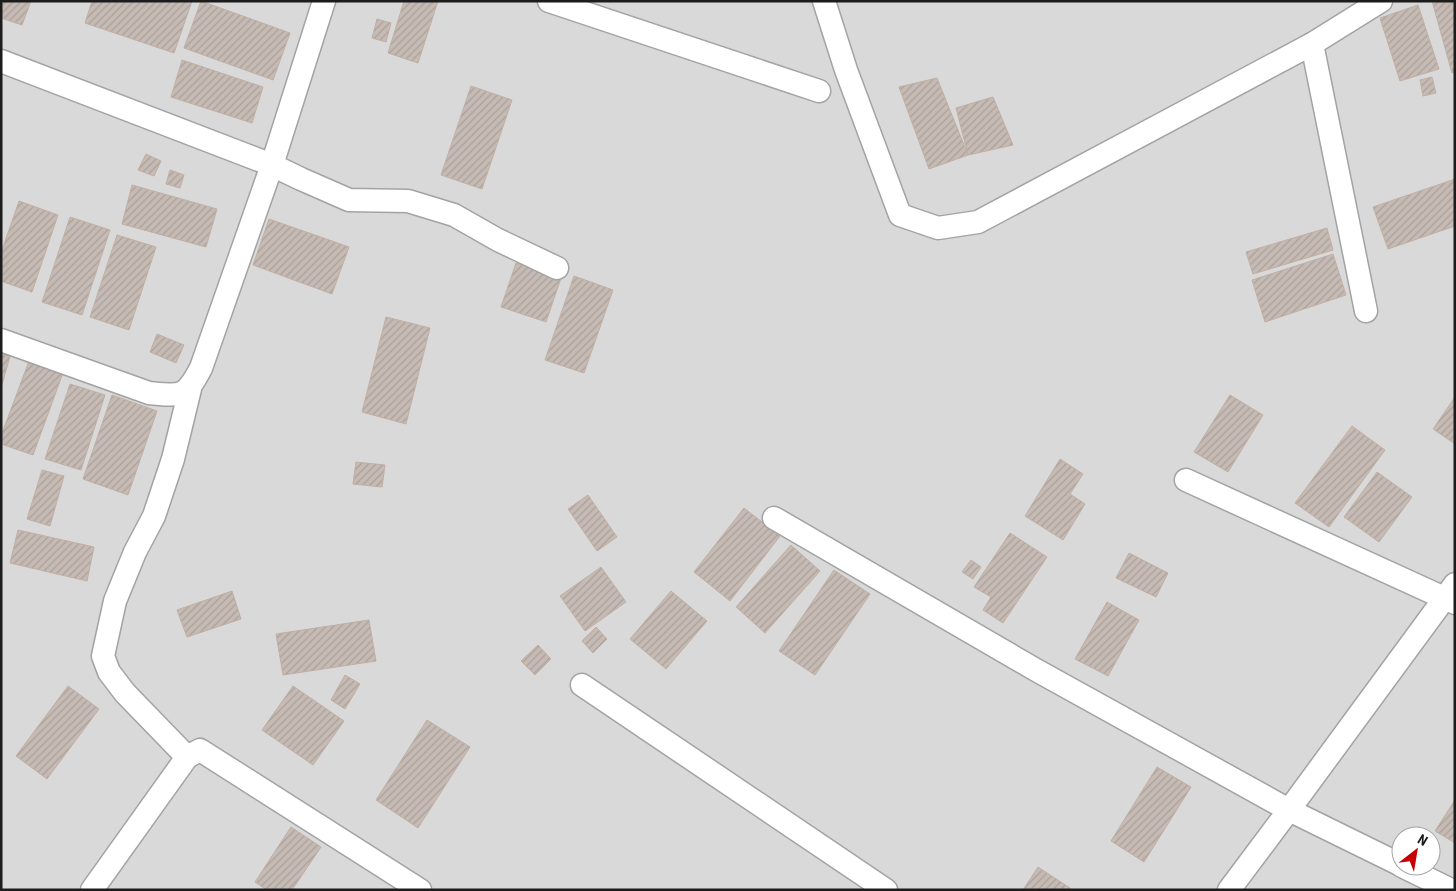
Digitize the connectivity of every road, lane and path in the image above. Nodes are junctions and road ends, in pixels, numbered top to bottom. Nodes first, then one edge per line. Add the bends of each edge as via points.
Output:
1 (324, 1) edge
2 (549, 1) edge
3 (824, 1) edge
4 (1382, 1) edge
5 (1312, 44) junction
6 (1, 61) edge
7 (819, 91) dead end
8 (272, 165) junction
9 (557, 268) dead end
10 (1366, 311) dead end
11 (1, 340) edge
12 (190, 389) junction
13 (1186, 480) dead end
14 (774, 518) dead end
15 (1451, 595) edge
16 (582, 685) dead end
17 (187, 757) junction
18 (1289, 810) junction
19 (1391, 861) edge
20 (1422, 876) edge
21 (92, 890) edge
22 (420, 890) edge
23 (886, 890) edge
24 (1229, 890) edge
25 (1451, 890) edge

1 - 8 street
2 - 7 street
3 - 5 street via 900,215 938,228 978,222
4 - 5 street
5 - 10 street
6 - 8 street
8 - 9 street via 349,200 408,201 454,215
8 - 12 street via 201,368
11 - 12 street via 149,393 174,396
12 - 17 street via 173,459 154,516 135,552 116,601 103,656 109,672 125,693
13 - 15 street
14 - 18 street via 1036,670
15 - 18 street
16 - 23 street
17 - 21 street
17 - 22 street via 200,750
18 - 19 street
18 - 24 street
20 - 25 street

